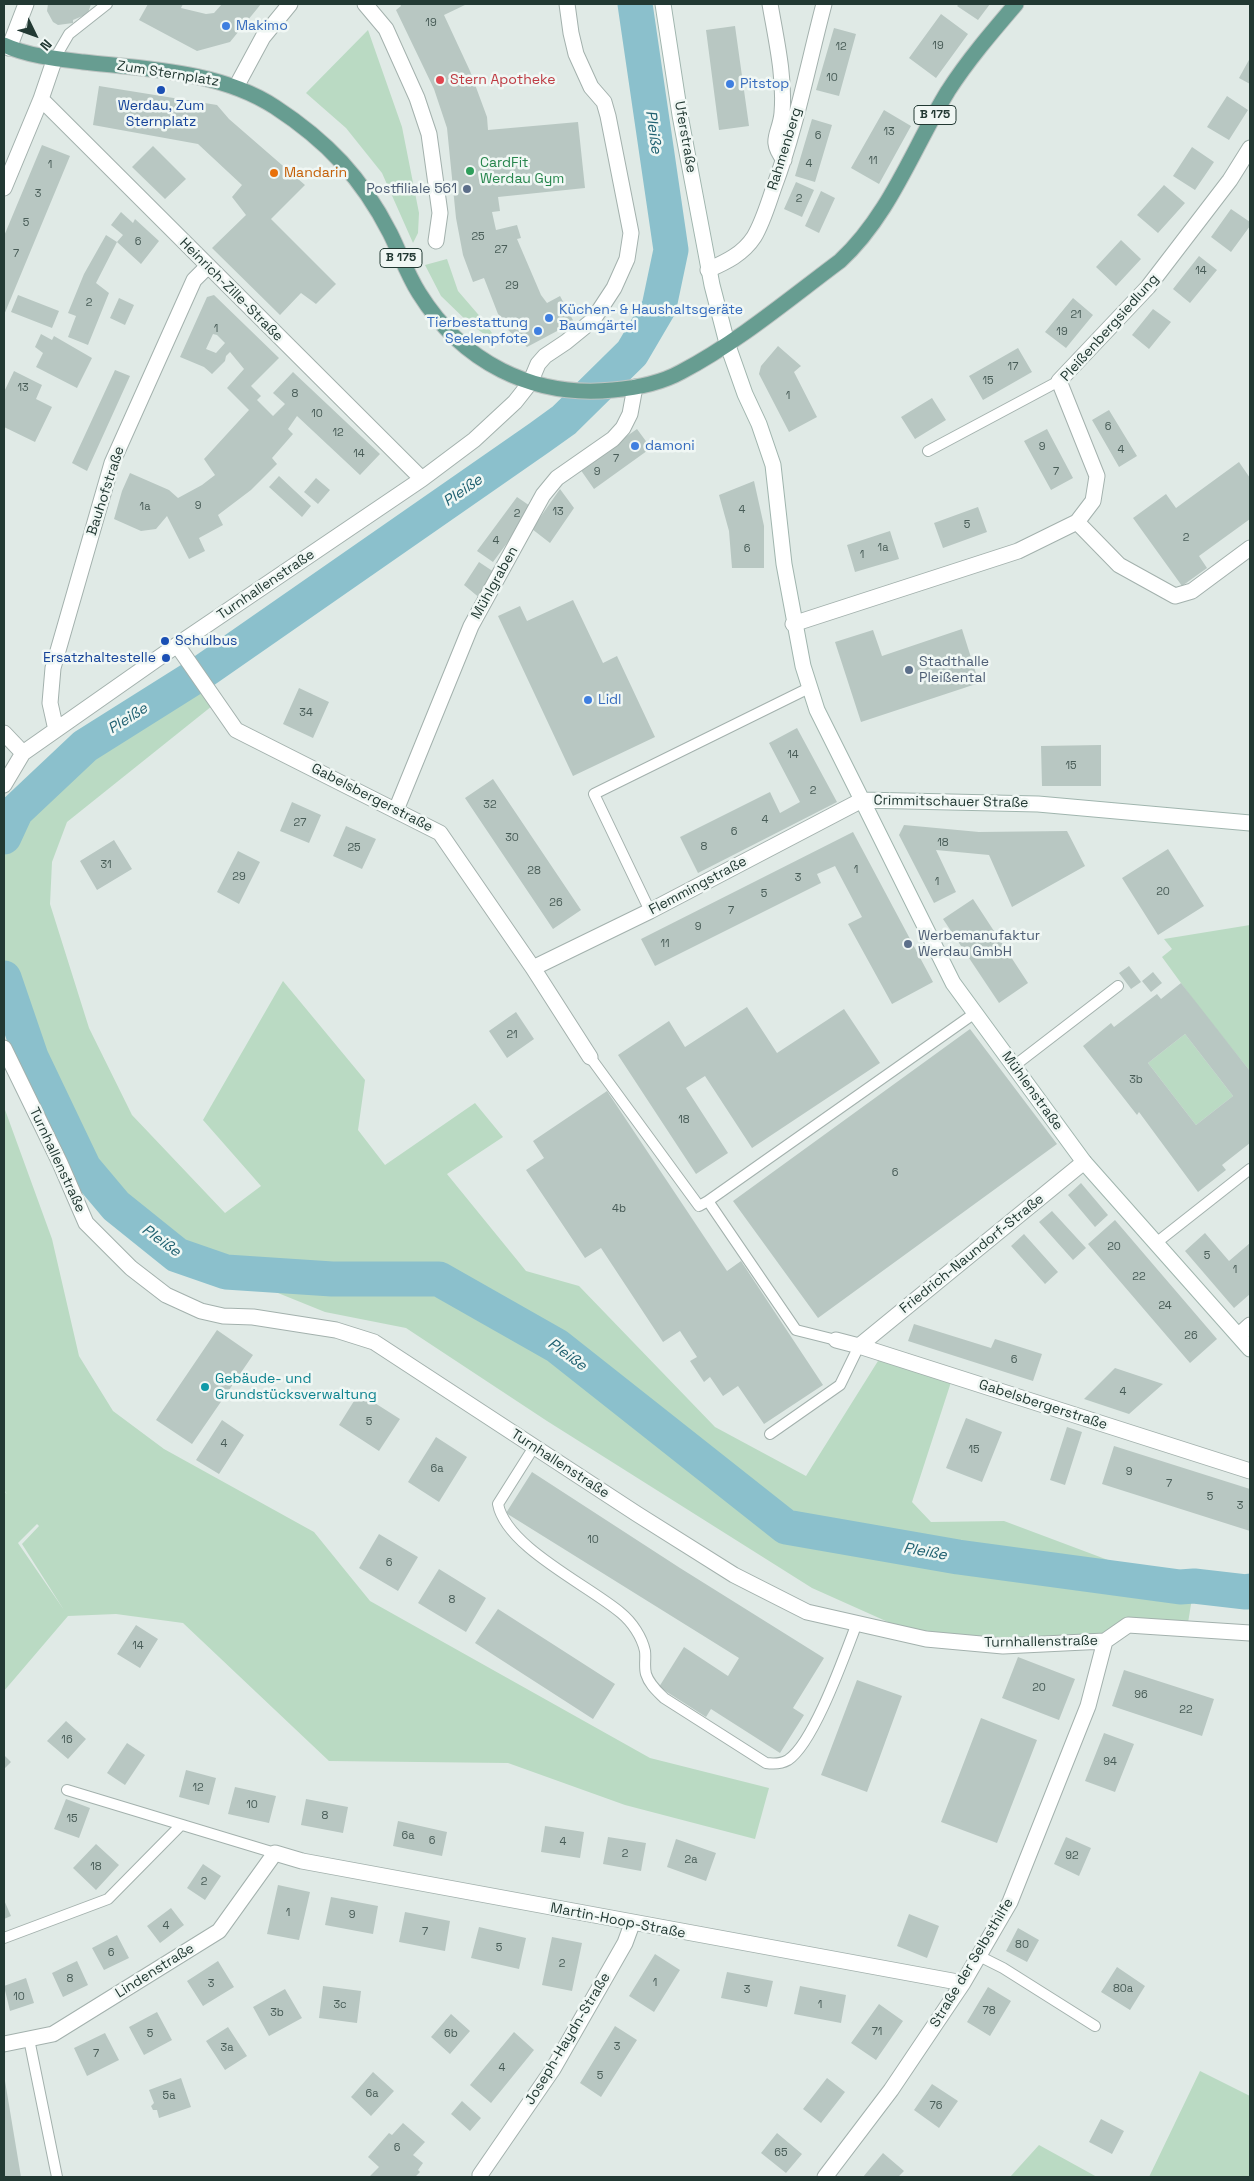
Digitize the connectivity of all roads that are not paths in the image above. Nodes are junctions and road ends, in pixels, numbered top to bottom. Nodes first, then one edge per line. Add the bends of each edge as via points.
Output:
1 (26, 4) edge
2 (107, 4) edge
3 (290, 4) edge
4 (365, 4) edge
5 (567, 4) edge
6 (664, 4) edge
7 (770, 4) edge
8 (824, 4) edge
9 (1016, 4) edge
10 (6, 46) edge
11 (55, 58) junction
12 (236, 87) junction
13 (41, 99) junction
14 (1250, 148) edge
15 (784, 160) junction
16 (4, 188) edge
17 (436, 241) dead end
18 (208, 266) junction
19 (708, 270) junction
20 (727, 344) junction
21 (1059, 381) junction
22 (530, 383) junction
23 (630, 388) junction
24 (928, 451) dead end
25 (422, 479) junction
26 (1077, 522) junction
27 (1250, 548) edge
28 (793, 624) junction
29 (177, 645) junction
30 (809, 688) junction
31 (56, 730) junction
32 (4, 733) edge
33 (22, 753) junction
34 (4, 785) edge
35 (862, 800) junction
36 (396, 810) junction
37 (1250, 823) edge
38 (650, 911) junction
39 (533, 968) junction
40 (1118, 986) dead end
41 (975, 1013) junction
42 (4, 1048) edge
43 (590, 1057) joint
44 (1014, 1066) junction
45 (1084, 1162) junction
46 (1250, 1169) edge
47 (708, 1201) junction
48 (1156, 1242) junction
49 (1250, 1325) edge
50 (1239, 1335) junction
51 (836, 1340) joint
52 (860, 1346) junction
53 (1250, 1349) edge
54 (770, 1434) dead end
55 (534, 1447) junction
56 (1250, 1471) edge
57 (857, 1623) junction
58 (1250, 1633) edge
59 (1105, 1641) junction
60 (67, 1790) dead end
61 (181, 1825) junction
62 (275, 1853) junction
63 (632, 1924) junction
64 (4, 1938) edge
65 (979, 1956) junction
66 (962, 1984) junction
67 (1095, 2026) dead end
68 (29, 2039) junction
69 (4, 2044) edge
70 (480, 2175) dead end
71 (57, 2177) edge
72 (825, 2177) edge

1 - 10 street
2 - 11 lane via 70,34
3 - 12 street via 263,37
4 - 17 street via 386,29 429,134 440,213
5 - 22 street, Turnhallenstraße via 576,54 590,87 604,102 631,232 627,259 614,288 593,320 544,356
6 - 19 street, Uferstraße
7 - 15 street via 780,62 782,114 774,139
8 - 15 street, Rahmenberg
9 - 20 main road, B 175 via 948,91 884,206 854,248 840,262
10 - 11 main road, Zum Sternplatz / B 175
11 - 12 main road, Zum Sternplatz / B 175 via 212,80
11 - 13 street
12 - 22 main road, Zum Sternplatz / B 175 via 272,105 348,167 365,190 420,294 436,316 482,359
13 - 16 street
13 - 18 street, Heinrich-Zille-Straße
14 - 21 street, Pleißenbergsiedlung via 1230,180 1148,287
15 - 19 street, Rahmenberg via 754,237 728,261
18 - 25 street, Heinrich-Zille-Straße
18 - 31 street, Bauhofstraße via 194,280 112,463 53,668 50,703
19 - 20 street, Uferstraße
20 - 23 main road, B 175 via 681,372
20 - 28 street, Crimmitschauer Straße via 773,465
21 - 24 lane
21 - 26 street, Pleißenbergsiedlung via 1097,476 1094,500
22 - 23 main road, B 175 via 586,393
22 - 25 street, Turnhallenstraße via 498,420
23 - 36 street, Mühlgraben via 630,414 623,428 613,439 557,478 543,495 471,626
25 - 29 street, Turnhallenstraße
26 - 27 street via 1119,565 1175,596 1192,591
26 - 28 street, Pleißenbergsiedlung via 1018,551
28 - 30 street, Crimmitschauer Straße
29 - 31 street, Turnhallenstraße
29 - 36 street, Gabelsbergerstraße via 236,730
30 - 35 street, Crimmitschauer Straße
30 - 38 lane via 594,794
31 - 33 street, Turnhallenstraße
32 - 33 street
33 - 34 street, Turnhallenstraße
35 - 37 street, Crimmitschauer Straße via 1038,804
35 - 38 street, Flemmingstraße
35 - 41 street, Mühlenstraße via 953,983
36 - 39 street, Gabelsbergerstraße via 440,833
38 - 39 street, Flemmingstraße
39 - 43 street, Gabelsbergerstraße
40 - 44 lane
41 - 44 street, Mühlenstraße
41 - 47 lane
42 - 55 street, Turnhallenstraße via 86,1223 131,1268 166,1295 200,1311 336,1330 374,1342
43 - 47 lane via 698,1206
44 - 45 street, Mühlenstraße
45 - 48 street, Mühlenstraße
45 - 52 street, Friedrich-Naundorf-Straße
46 - 48 lane
47 - 51 lane via 796,1330
48 - 50 street, Mühlenstraße
49 - 50 street
50 - 53 street, Mühlenstraße
51 - 52 street, Gabelsbergerstraße
52 - 54 lane via 840,1385
52 - 56 street, Gabelsbergerstraße
55 - 57 street, Turnhallenstraße via 734,1574 807,1612
55 - 57 lane via 498,1504 500,1515 510,1530 547,1561 622,1613 636,1630 645,1650 646,1674 664,1698 766,1763 788,1760 799,1749 820,1714
57 - 59 street, Turnhallenstraße via 926,1639 1003,1646
58 - 59 street, Turnhallenstraße via 1128,1625
59 - 65 street, Straße der Selbsthilfe via 1088,1706 1010,1902
60 - 61 lane
61 - 62 lane
61 - 64 lane via 108,1899
62 - 63 street, Martin-Hoop-Straße via 302,1861
62 - 68 street, Lindenstraße via 219,1931 53,2034
63 - 66 street, Martin-Hoop-Straße
63 - 70 street, Joseph-Haydn-Straße via 625,1943 553,2069
65 - 66 street, Straße der Selbsthilfe
65 - 67 lane
66 - 72 street, Straße der Selbsthilfe via 891,2090
68 - 69 street, Lindenstraße
68 - 71 lane

